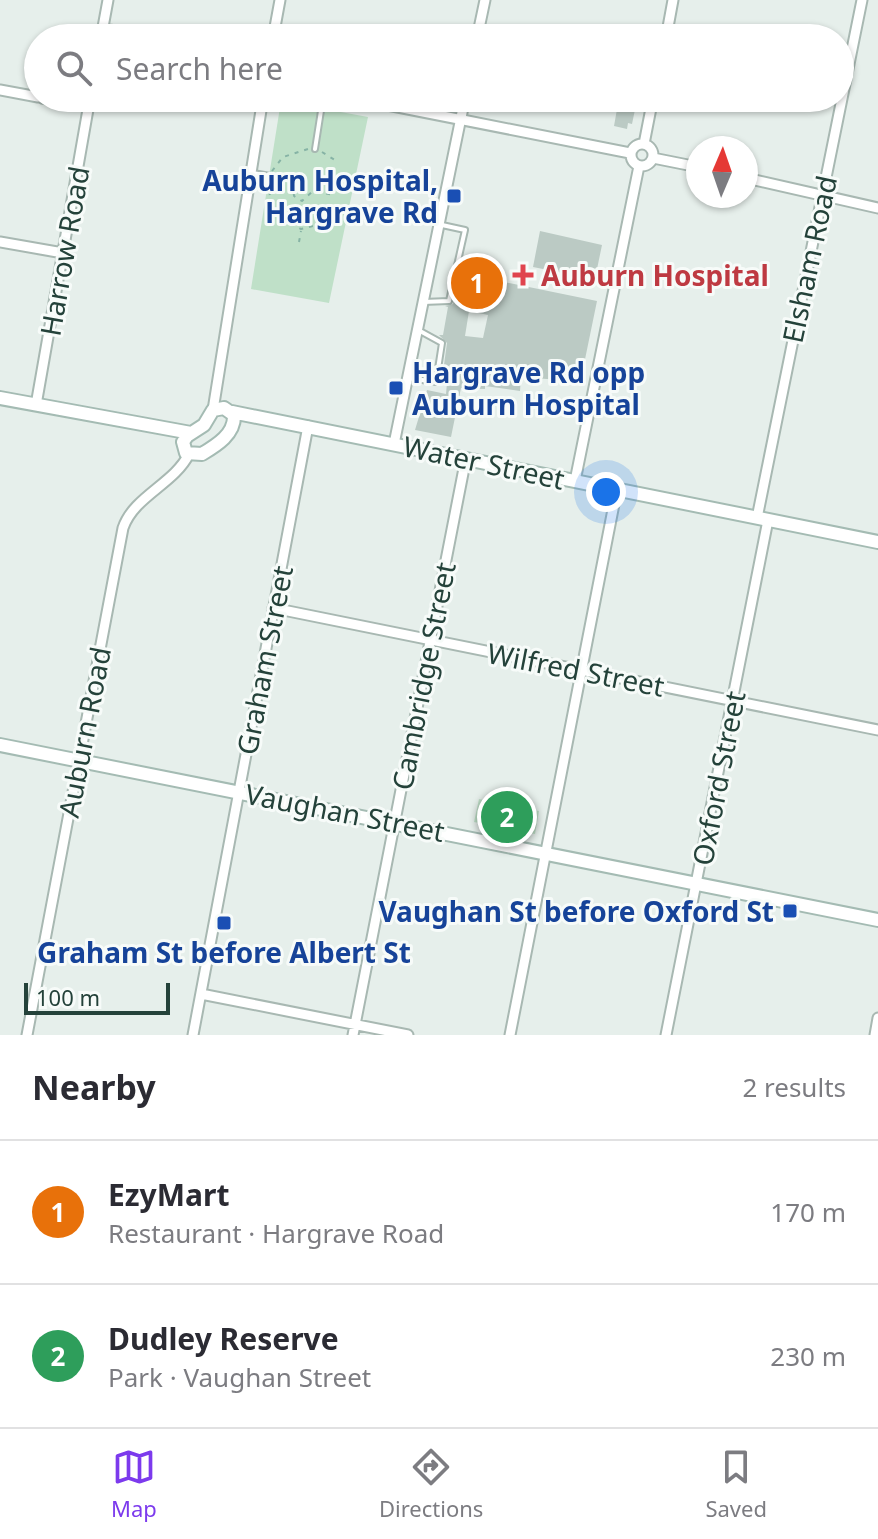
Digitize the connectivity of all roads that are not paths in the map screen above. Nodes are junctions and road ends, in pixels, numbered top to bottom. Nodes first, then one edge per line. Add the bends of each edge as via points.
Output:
1 (108, 0) edge
2 (280, 0) edge
3 (485, 0) edge
4 (673, 0) edge
5 (862, 0) edge
6 (104, 24) edge
7 (276, 24) edge
8 (480, 24) edge
9 (669, 24) edge
10 (854, 39) edge
11 (0, 90) edge
12 (24, 95) edge
13 (88, 112) edge
14 (261, 112) edge
15 (321, 112) edge
16 (418, 112) edge
17 (463, 112) edge
18 (650, 112) edge
19 (839, 112) edge
20 (461, 121) junction
21 (644, 144) junction
22 (315, 149) road end
23 (630, 153) junction
24 (653, 158) junction
25 (686, 165) edge
26 (639, 166) junction
27 (250, 173) junction
28 (270, 179) road end
29 (758, 181) edge
30 (822, 196) junction
31 (878, 208) edge
32 (439, 224) junction
33 (0, 242) edge
34 (63, 253) junction
35 (423, 302) junction
36 (418, 330) junction
37 (408, 378) junction
38 (0, 398) edge
39 (36, 405) junction
40 (213, 410) junction
41 (232, 412) junction
42 (308, 426) junction
43 (191, 433) junction
44 (394, 444) junction
45 (189, 454) junction
46 (466, 458) junction
47 (575, 481) junction
48 (617, 489) junction
49 (762, 519) junction
50 (878, 542) edge
51 (273, 608) junction
52 (431, 639) junction
53 (581, 670) junction
54 (733, 700) junction
55 (878, 730) edge
56 (0, 745) edge
57 (79, 760) junction
58 (239, 791) junction
59 (395, 821) junction
60 (546, 852) junction
61 (697, 883) junction
62 (878, 920) edge
63 (201, 994) junction
64 (878, 1018) edge
65 (355, 1024) junction
66 (27, 1035) edge
67 (193, 1035) edge
68 (353, 1035) edge
69 (408, 1035) edge
70 (510, 1035) edge
71 (666, 1035) edge
72 (875, 1035) edge

1 - 6 street
2 - 7 street
3 - 8 street
4 - 9 street
5 - 10 street, Elsham Road
11 - 12 street
13 - 34 street, Harrow Road
14 - 27 street
15 - 22 lane
16 - 20 street
17 - 20 street
18 - 21 street
19 - 30 street, Elsham Road
20 - 23 street
20 - 32 street
21 - 23 street
21 - 24 street
23 - 26 street
24 - 25 street
24 - 26 street
26 - 47 street
27 - 28 lane
27 - 40 street
29 - 30 street
30 - 31 street
30 - 49 street, Elsham Road
32 - 35 street
32 - 35 lane via 465,230 449,301
33 - 34 street
34 - 39 street, Harrow Road
35 - 36 street
36 - 37 street
36 - 37 lane via 442,343 440,373 436,382
37 - 44 street
38 - 39 street
39 - 43 street
40 - 41 street, Water Street
40 - 43 street
41 - 42 street, Water Street
41 - 45 street via 235,420 229,433 206,452
42 - 44 street, Water Street
42 - 51 street, Graham Street
43 - 45 street via 183,442
44 - 46 street, Water Street
45 - 57 street, Auburn Road via 125,522
46 - 47 street, Water Street
46 - 52 street, Cambridge Street
47 - 48 street, Water Street
48 - 49 street, Water Street
48 - 53 street
49 - 50 street, Water Street
49 - 54 street, Oxford Street
51 - 52 street, Wilfred Street
51 - 58 street, Graham Street
52 - 53 street, Wilfred Street
52 - 59 street, Cambridge Street
53 - 54 street, Wilfred Street
53 - 60 street
54 - 55 street, Wilfred Street
54 - 61 street, Oxford Street
56 - 57 street, Vaughan Street
57 - 58 street, Vaughan Street
57 - 66 street, Auburn Road
58 - 59 street, Vaughan Street
58 - 63 street, Graham Street
59 - 60 street, Vaughan Street
59 - 65 street, Cambridge Street
60 - 61 street, Vaughan Street
60 - 70 street
61 - 62 street, Vaughan Street
61 - 71 street, Oxford Street
63 - 65 street
63 - 67 street, Graham Street
64 - 72 street
65 - 68 street, Cambridge Street
65 - 69 street

